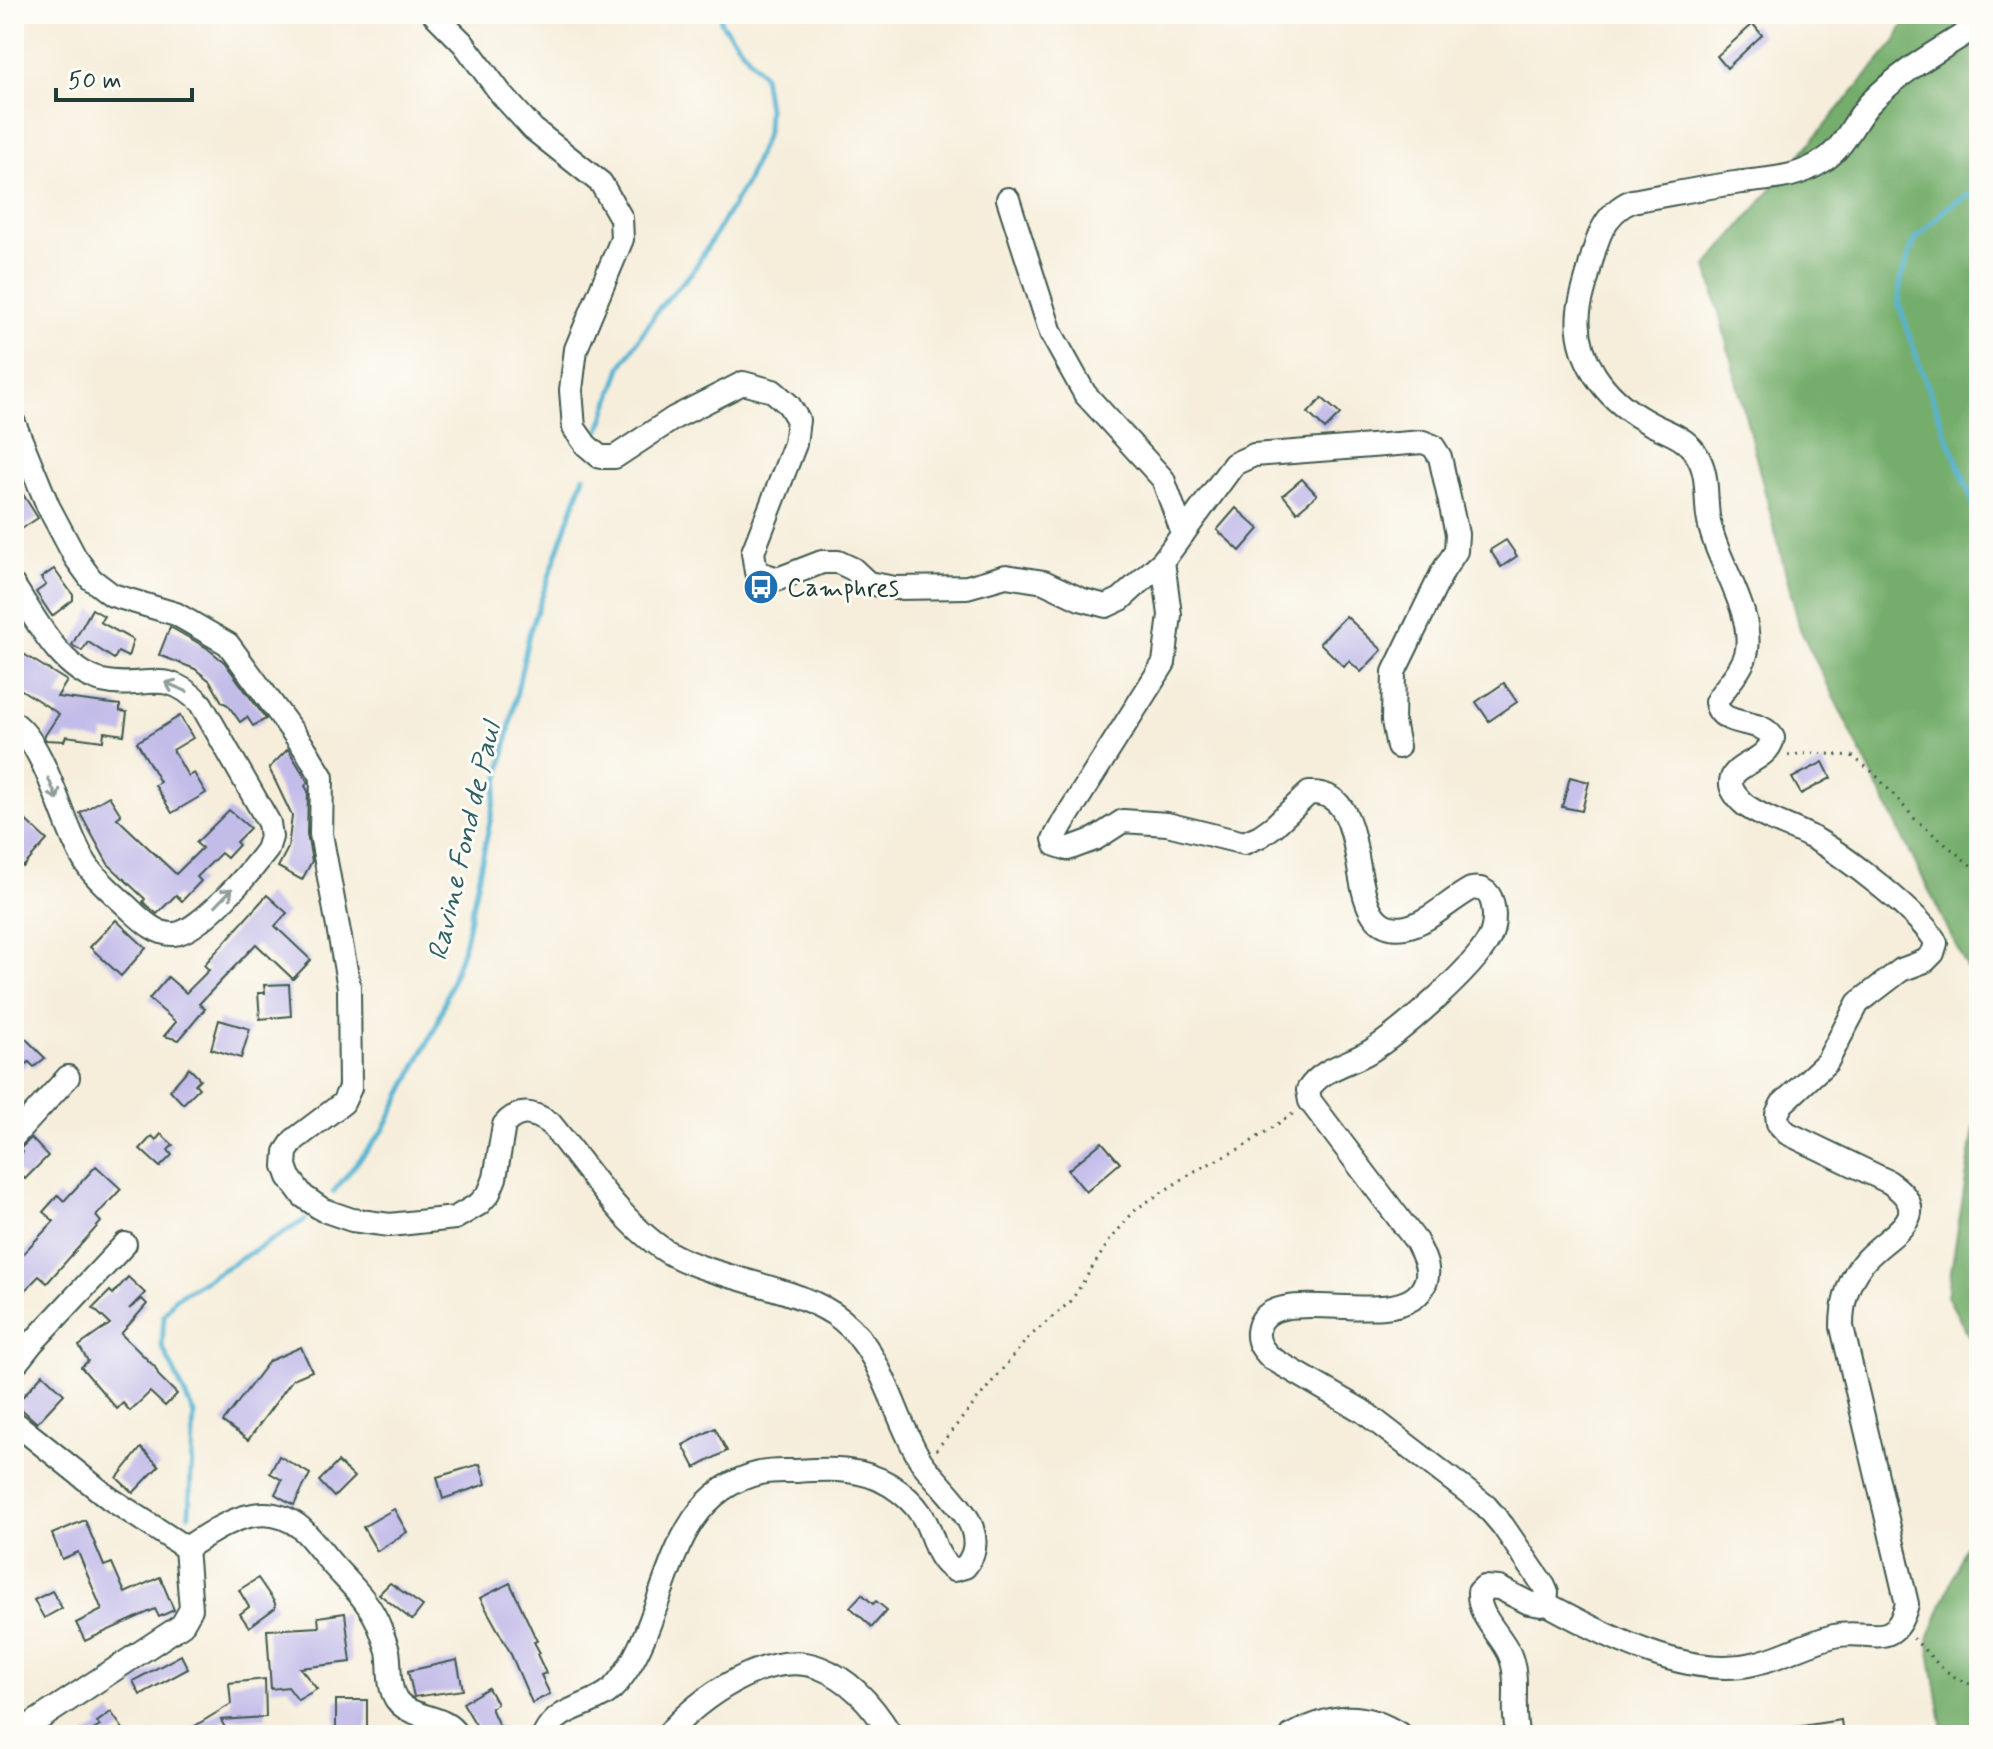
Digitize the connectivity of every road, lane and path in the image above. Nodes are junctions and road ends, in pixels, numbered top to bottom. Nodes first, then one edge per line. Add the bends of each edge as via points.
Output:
1 (434, 14) edge
2 (1979, 25) edge
3 (1008, 199) dead end
4 (14, 423) edge
5 (1183, 534) junction
6 (1163, 561) junction
7 (14, 586) edge
8 (14, 723) edge
9 (1398, 747) dead end
10 (1766, 754) junction
11 (1979, 872) edge
12 (68, 1077) dead end
13 (1310, 1101) junction
14 (14, 1136) edge
15 (125, 1244) dead end
16 (14, 1364) edge
17 (14, 1422) edge
18 (929, 1473) junction
19 (186, 1548) junction
20 (1545, 1603) junction
21 (1899, 1625) junction
22 (1979, 1687) edge
23 (15, 1735) edge
24 (457, 1735) edge
25 (544, 1735) edge
26 (667, 1735) edge
27 (891, 1735) edge
28 (1292, 1735) edge
29 (1401, 1735) edge
30 (1518, 1735) edge

1 - 6 street via 533,129 601,183 621,218 622,239 576,349 571,390 574,428 600,457 615,457 674,418 743,383 773,391 798,420 795,444 753,552 756,572 767,577 778,579 830,562 853,569 868,583 895,588 967,587 1006,576 1044,582 1106,606
2 - 10 street via 1883,91 1839,149 1821,162 1789,178 1632,201 1610,216 1595,244 1579,311 1583,354 1609,393 1640,418 1686,442 1704,468 1708,518 1747,628 1746,656 1716,702 1717,711 1769,731 1773,738
3 - 5 street via 1051,333 1085,394 1163,479
4 - 18 street via 48,506 91,579 112,595 176,614 228,644 322,777 321,834 349,987 350,1088 343,1103 286,1152 289,1177 303,1196 352,1220 390,1225 455,1218 489,1193 504,1125 518,1114 536,1114 550,1123 650,1240 715,1273 821,1307 858,1335
5 - 6 street
5 - 9 street via 1234,464 1254,455 1423,442 1433,446 1457,534 1456,551 1394,672
6 - 13 street via 1170,615 1164,663 1064,821 1056,845 1068,849 1123,821 1167,824 1244,843 1274,826 1309,793 1318,793 1346,816 1368,907 1377,922 1409,927 1471,889 1487,891 1492,899 1489,940 1462,974 1371,1051 1316,1078 1308,1090
8 -> 7 street via 32,741 89,868 158,931 175,935 191,928 267,850 269,823 201,704 176,684 100,681 84,672 55,646
10 - 11 path via 1852,756 1915,819
10 - 21 street via 1733,776 1731,785 1744,804 1855,865 1927,928 1936,943 1925,961 1901,970 1858,1003 1827,1062 1777,1114 1787,1133 1889,1182 1909,1200 1907,1224 1878,1246 1848,1286 1842,1317 1907,1604
12 - 14 street
13 - 18 path via 1136,1209 1071,1301 1028,1338 934,1452
13 - 20 street via 1416,1241 1428,1274 1417,1296 1384,1309 1281,1307 1260,1323 1260,1346 1279,1363 1364,1412 1486,1506 1544,1586
15 - 16 street
17 - 19 street via 109,1498
18 - 25 street via 971,1524 975,1549 959,1569 941,1559 922,1515 907,1499 857,1472 770,1471 712,1496 681,1538 643,1640 614,1688 564,1711
19 - 23 street via 191,1609 182,1625
19 - 24 street via 229,1521 265,1513 286,1517 364,1600 379,1624 398,1701
20 - 21 street via 1591,1628 1702,1666 1752,1664 1837,1635 1881,1637
20 - 30 street via 1529,1603 1493,1587 1479,1592 1483,1613 1514,1666
21 - 22 path via 1939,1667 1960,1682
26 - 27 street via 705,1699 740,1677 800,1664 817,1666 849,1684
28 - 29 street via 1342,1716 1386,1725

